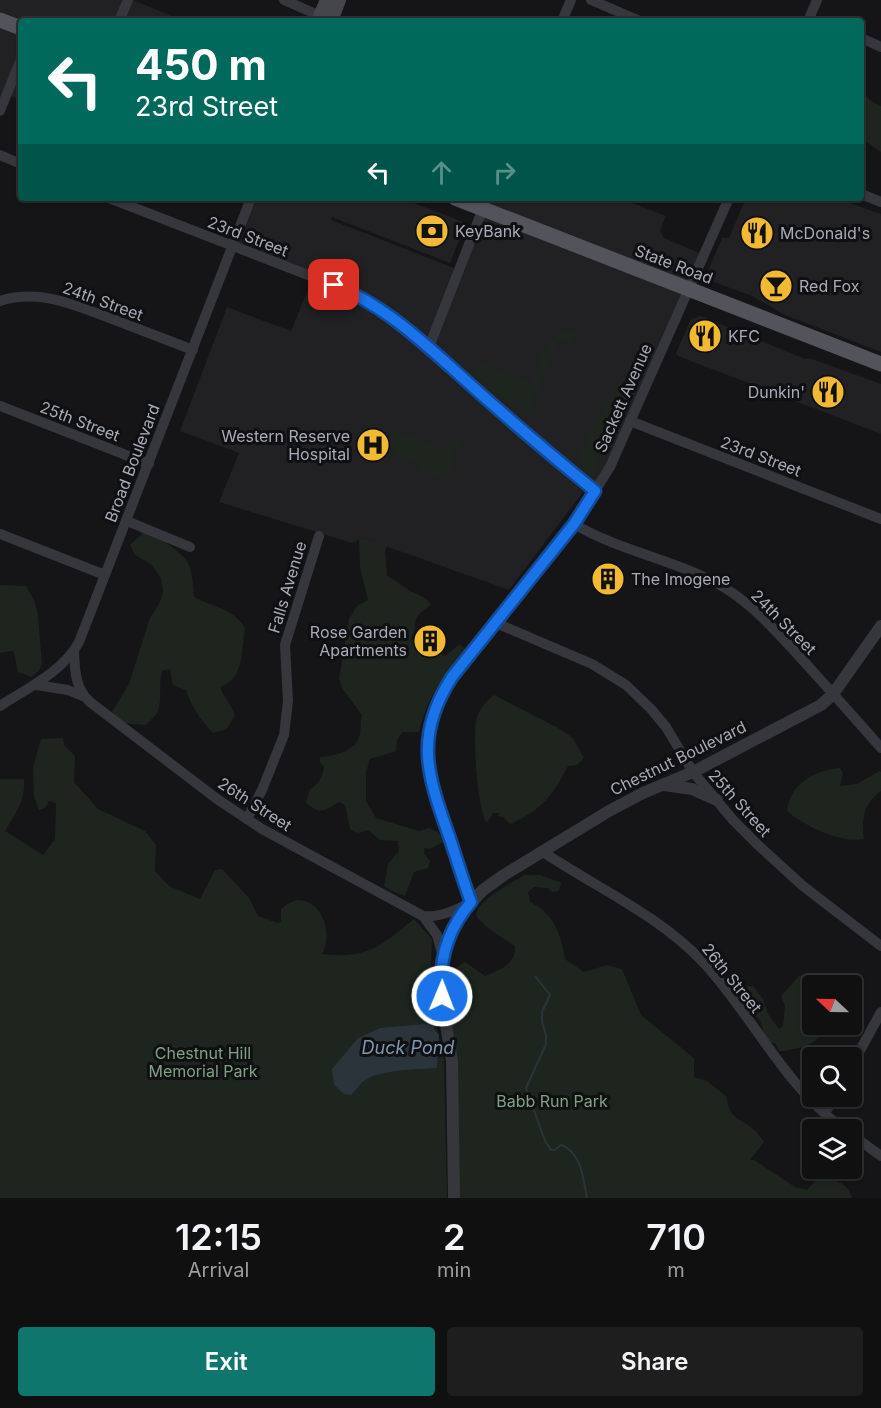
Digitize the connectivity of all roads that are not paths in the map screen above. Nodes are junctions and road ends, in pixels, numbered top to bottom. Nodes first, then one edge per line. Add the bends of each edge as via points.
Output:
1 (128, 0) edge
2 (284, 0) edge
3 (327, 0) edge
4 (339, 0) edge
5 (571, 0) edge
6 (591, 0) edge
7 (817, 0) edge
8 (120, 18) edge
9 (323, 18) edge
10 (327, 18) edge
11 (328, 18) edge
12 (563, 18) edge
13 (633, 18) edge
14 (809, 18) edge
15 (0, 20) edge
16 (18, 27) edge
17 (864, 39) edge
18 (881, 47) edge
19 (18, 66) edge
20 (0, 111) edge
21 (0, 155) edge
22 (18, 163) edge
23 (864, 195) edge
24 (117, 201) edge
25 (251, 201) edge
26 (728, 201) edge
27 (881, 202) edge
28 (485, 203) edge
29 (233, 246) junction
30 (690, 289) junction
31 (0, 301) edge
32 (429, 347) junction
33 (193, 350) junction
34 (881, 364) edge
35 (0, 406) edge
36 (630, 421) junction
37 (149, 464) junction
38 (595, 491) junction
39 (881, 519) edge
40 (127, 521) junction
41 (574, 524) junction
42 (0, 534) edge
43 (319, 536) dead end
44 (190, 547) dead end
45 (105, 575) junction
46 (496, 623) junction
47 (881, 627) edge
48 (74, 652) junction
49 (36, 685) junction
50 (833, 694) junction
51 (85, 697) junction
52 (0, 706) edge
53 (881, 748) edge
54 (693, 772) junction
55 (663, 784) junction
56 (717, 800) junction
57 (247, 819) junction
58 (543, 852) junction
59 (471, 902) junction
60 (423, 916) junction
61 (881, 946) edge
62 (443, 957) junction
63 (881, 1012) edge
64 (862, 1047) edge
65 (829, 1107) edge
66 (825, 1113) junction
67 (832, 1119) edge
68 (862, 1142) edge
69 (881, 1156) edge
70 (454, 1198) edge

1 - 8 street
2 - 9 street
3 - 10 main road
4 - 11 main road
5 - 12 street
6 - 13 street
7 - 14 street
15 - 16 main road
17 - 18 street
19 - 20 street
21 - 22 street
23 - 27 street
24 - 29 street, 23rd Street
25 - 29 street, Broad Boulevard
26 - 30 street, Sackett Avenue
28 - 30 main road, State Road
28 - 32 street
29 - 32 street, 23rd Street via 362,298
29 - 33 street, Broad Boulevard
30 - 34 main road, State Road
30 - 36 street, Sackett Avenue
31 - 33 street, 24th Street via 39,296 65,301
32 - 38 street, 23rd Street
33 - 37 street, Broad Boulevard
35 - 37 street, 25th Street
36 - 38 street, Sackett Avenue
36 - 39 street, 23rd Street
37 - 40 street, Broad Boulevard
38 - 41 street, Sackett Avenue
40 - 44 street
40 - 45 street, Broad Boulevard
41 - 46 street, Sackett Avenue
41 - 50 street, 24th Street via 728,590 756,611
42 - 45 street
43 - 57 street, Falls Avenue via 285,645 288,701 284,735
45 - 48 street, Broad Boulevard
46 - 54 street, 25th Street via 592,664 626,685 666,727
46 - 59 street, Sackett Avenue via 441,694 427,738 429,774
47 - 50 street, Chestnut Boulevard
48 - 49 street, Broad Boulevard
48 - 51 street via 76,680
49 - 51 street, 26th Street
49 - 52 street, Broad Boulevard
50 - 53 street, 24th Street
50 - 54 street, Chestnut Boulevard via 816,709
51 - 57 street, 26th Street
54 - 55 street, Chestnut Boulevard
54 - 56 street, 25th Street
55 - 56 street via 692,789
55 - 58 street, Chestnut Boulevard via 609,811
56 - 61 street, 25th Street via 786,872
57 - 60 street, 26th Street
58 - 59 street, Chestnut Boulevard via 504,875
58 - 66 street, 26th Street via 639,910 682,942 717,977 789,1075
59 - 60 street via 439,915
59 - 62 street via 454,927
60 - 62 street, 26th Street via 437,935
62 - 70 street via 443,1007 453,1060
63 - 64 street
65 - 66 street
66 - 67 street, 26th Street
68 - 69 street

